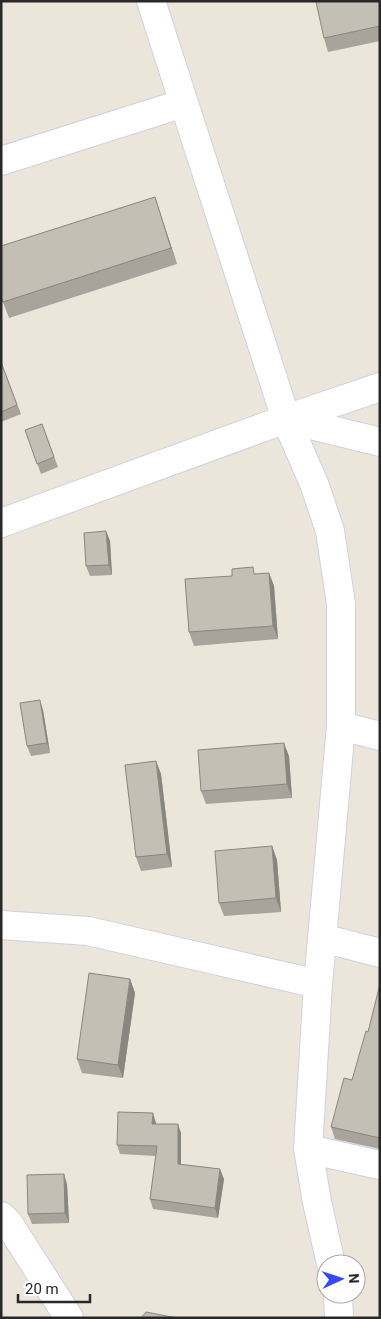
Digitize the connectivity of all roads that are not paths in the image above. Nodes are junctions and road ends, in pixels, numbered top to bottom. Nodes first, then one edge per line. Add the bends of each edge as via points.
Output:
1 (151, 1) edge
2 (184, 104) junction
3 (1, 161) edge
4 (380, 387) edge
5 (286, 419) junction
6 (380, 442) edge
7 (1, 523) edge
8 (341, 726) junction
9 (380, 736) edge
10 (1, 925) edge
11 (322, 938) junction
12 (380, 953) edge
13 (318, 984) junction
14 (308, 1149) junction
15 (380, 1165) edge
16 (1, 1216) edge
17 (329, 1254) edge
18 (338, 1304) edge
19 (69, 1318) edge
20 (339, 1318) edge

1 - 2 street
2 - 3 street
2 - 5 street
4 - 5 street
5 - 6 street
5 - 7 street
5 - 8 street via 330,530 341,604
8 - 9 street
8 - 11 street
10 - 13 street via 88,931
11 - 12 street
11 - 13 street
13 - 14 street
14 - 15 street
14 - 17 street
16 - 19 street
18 - 20 street

